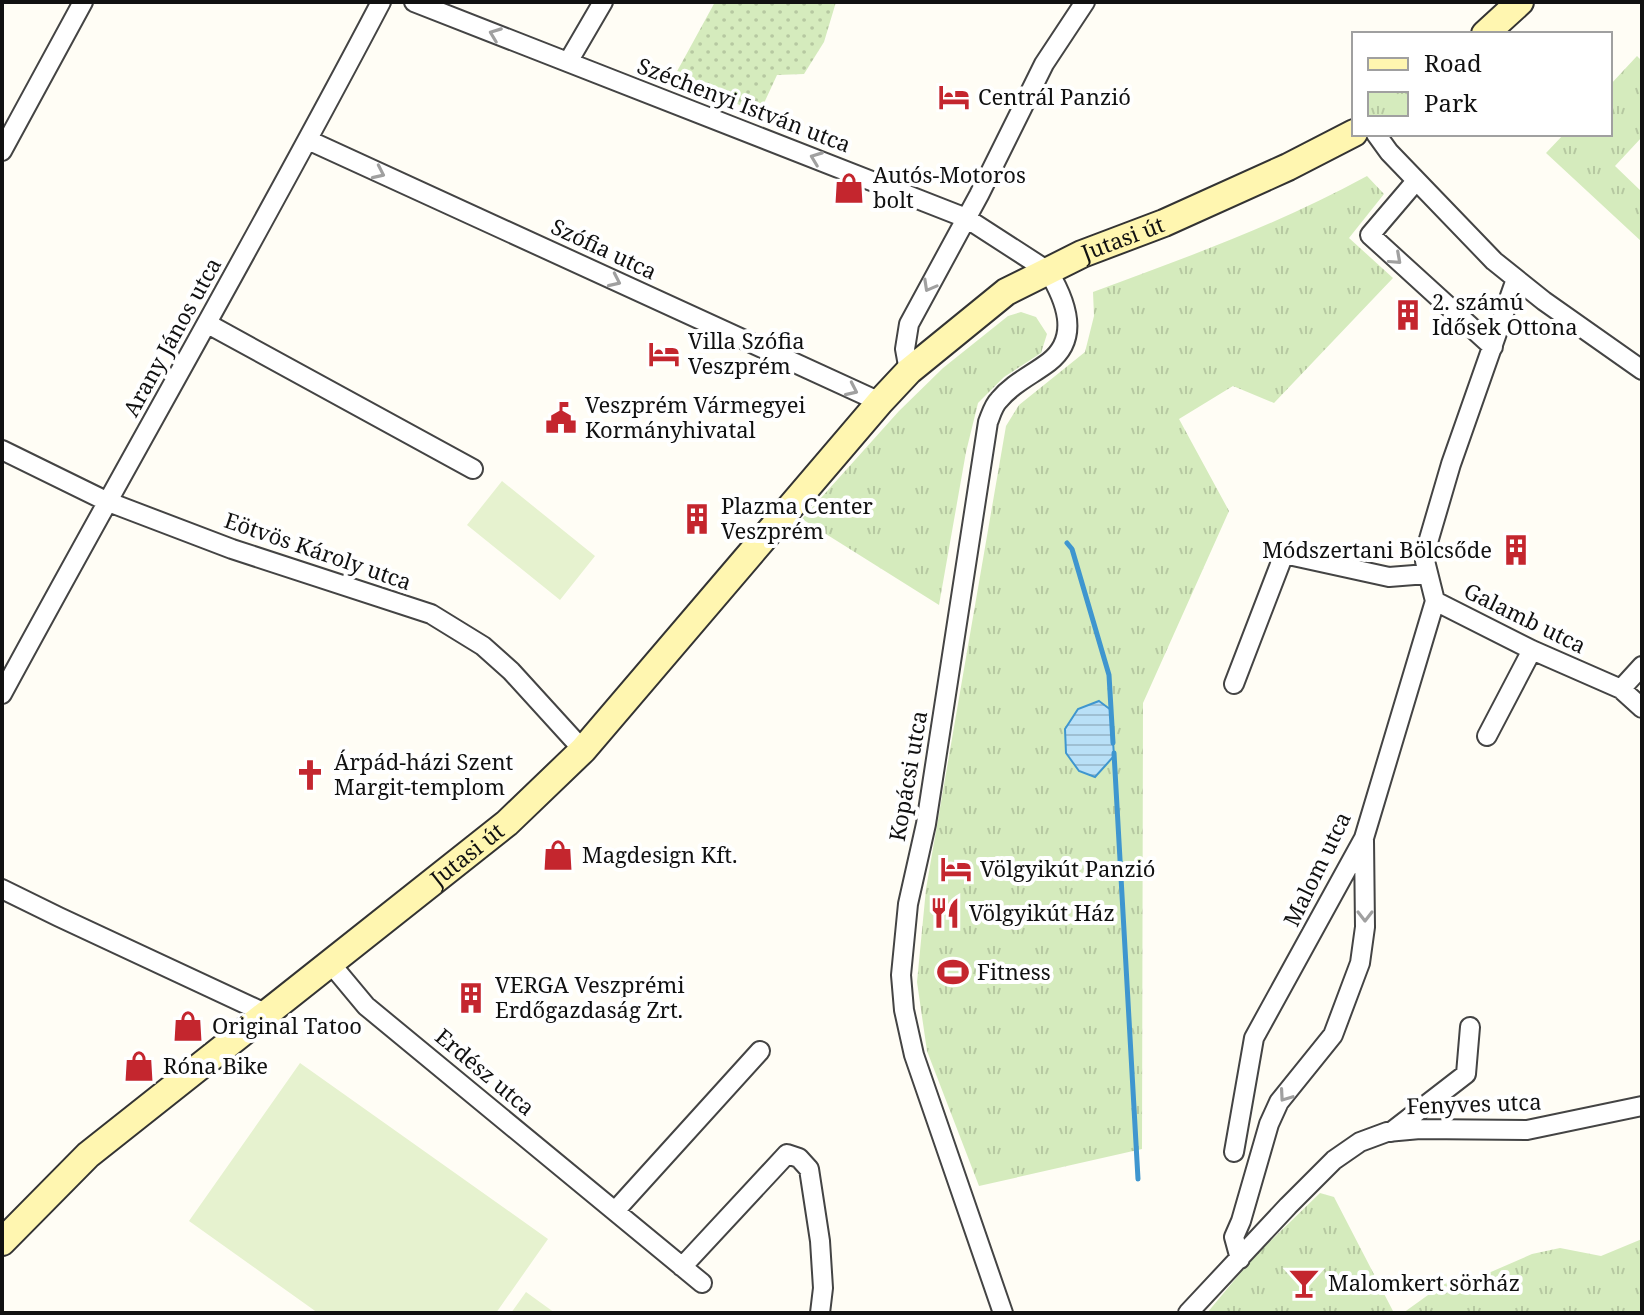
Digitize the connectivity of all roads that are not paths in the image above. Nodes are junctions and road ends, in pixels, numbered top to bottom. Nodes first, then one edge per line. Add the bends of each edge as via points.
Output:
1 (83, 2) edge
2 (381, 2) edge
3 (414, 2) edge
4 (603, 2) edge
5 (1085, 2) edge
6 (1520, 2) edge
7 (1487, 32) edge
8 (568, 62) junction
9 (1352, 134) edge
10 (1378, 136) edge
11 (308, 140) junction
12 (2, 151) edge
13 (1416, 181) junction
14 (966, 218) junction
15 (1048, 271) junction
16 (1516, 279) junction
17 (208, 324) junction
18 (1493, 347) junction
19 (1642, 370) edge
20 (909, 371) junction
21 (880, 402) junction
22 (2, 450) edge
23 (473, 469) dead end
24 (106, 501) junction
25 (1427, 574) junction
26 (1435, 601) junction
27 (1532, 650) junction
28 (1642, 666) edge
29 (1234, 684) dead end
30 (1621, 689) junction
31 (2, 694) edge
32 (1642, 708) edge
33 (1487, 736) dead end
34 (583, 750) junction
35 (1364, 838) junction
36 (2, 889) edge
37 (331, 964) junction
38 (267, 1014) junction
39 (1470, 1027) dead end
40 (760, 1051) dead end
41 (1642, 1106) edge
42 (1391, 1132) junction
43 (1234, 1152) dead end
44 (615, 1211) junction
45 (2, 1242) edge
46 (1240, 1259) junction
47 (682, 1267) junction
48 (702, 1283) dead end
49 (820, 1313) edge
50 (1003, 1313) edge
51 (1188, 1313) edge

1 - 12 street
2 - 11 street, Arany János utca
8 -> 3 street, Széchenyi István utca
4 - 8 street
5 - 14 street via 1044,64
6 - 7 street
14 -> 8 street, Széchenyi István utca
9 - 15 street, Jutasi út
10 - 13 street
11 - 17 street, Arany János utca
11 -> 21 street, Szófia utca
13 - 16 street
13 -> 18 street via 1370,235
14 - 15 street, Széchenyi István utca
14 -> 20 street via 909,324
15 - 20 street, Jutasi út via 1006,292
15 - 50 street, Kopácsi utca via 1065,308 1068,332 1052,360 996,402 988,422 926,824 908,904 901,975 914,1055
16 - 18 street
16 - 19 street
17 - 23 street
17 - 24 street, Arany János utca
18 - 25 street via 1429,539
20 - 21 street, Jutasi út
21 - 34 street, Jutasi út
22 - 24 street, Eötvös Károly utca
24 - 31 street, Arany János utca
24 - 34 street, Eötvös Károly utca via 431,614 483,646 511,671
25 - 26 street, Galamb utca
25 - 29 street via 1389,577 1284,554
26 - 27 street, Galamb utca
26 - 35 street, Malom utca
27 - 30 street, Galamb utca
27 - 33 street
28 - 30 street
30 - 32 street, Galamb utca
34 - 37 street, Jutasi út via 507,823
35 - 43 street, Malom utca via 1254,1038
35 -> 46 street via 1360,963 1333,1035 1279,1102 1269,1124 1234,1237
36 - 38 street
37 - 38 street, Jutasi út
37 - 44 street, Erdész utca via 366,1006
38 - 45 street, Jutasi út via 88,1155
39 - 42 street via 1466,1074
40 - 44 street
41 - 42 street, Fenyves utca via 1527,1130
42 - 46 street, Fenyves utca via 1360,1142 1334,1160
44 - 47 street, Erdész utca
46 - 51 street, Fenyves utca
47 - 48 street, Erdész utca
47 - 49 street via 787,1154 809,1169 820,1241

